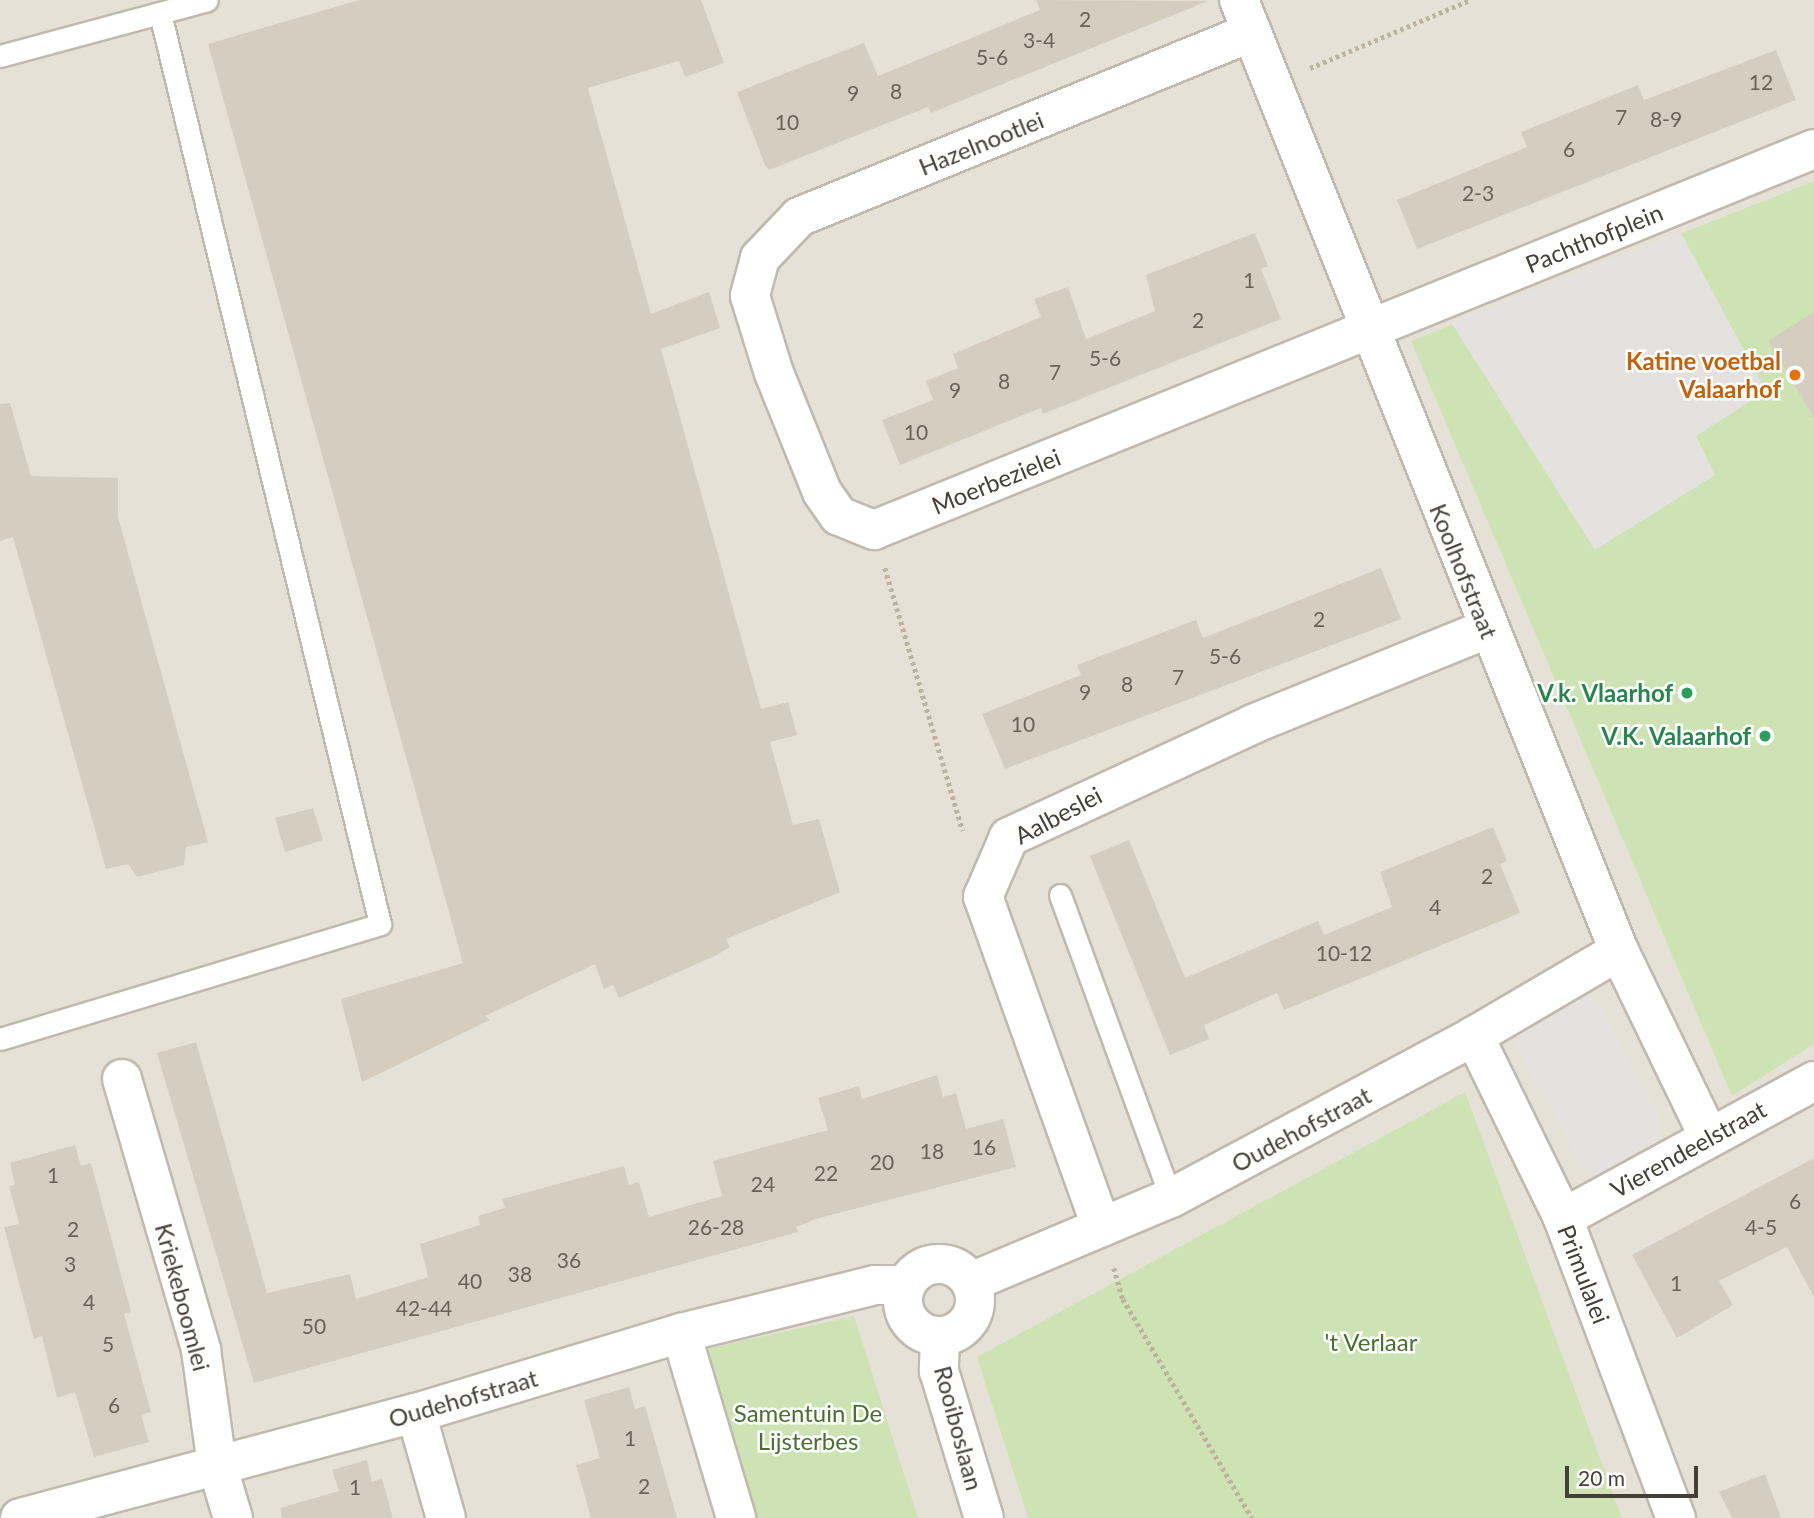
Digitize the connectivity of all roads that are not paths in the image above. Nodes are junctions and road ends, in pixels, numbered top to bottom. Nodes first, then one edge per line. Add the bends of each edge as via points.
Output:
1 (207, 0) edge
2 (160, 13) junction
3 (1245, 16) edge
4 (0, 56) edge
5 (1814, 149) edge
6 (1374, 328) junction
7 (874, 530) joint
8 (1487, 629) junction
9 (1060, 895) dead end
10 (1619, 951) junction
11 (1474, 1036) junction
12 (0, 1039) edge
13 (122, 1079) dead end
14 (1814, 1081) edge
15 (1708, 1135) junction
16 (1171, 1198) junction
17 (1563, 1218) junction
18 (1101, 1226) junction
19 (971, 1282) junction
20 (906, 1285) junction
21 (681, 1333) junction
22 (940, 1337) junction
23 (416, 1413) junction
24 (217, 1465) junction
25 (20, 1518) edge
26 (233, 1518) edge
27 (446, 1518) edge
28 (736, 1518) edge
29 (984, 1518) edge
30 (1676, 1518) edge

1 - 2 lane
2 - 4 lane
2 - 12 lane via 380,924
3 - 6 street, Koolhofstraat
3 - 7 street, Hazelnootlei via 799,217 760,258 750,296 774,373 822,492 839,516
5 - 6 street, Pachthofplein
6 - 7 street, Moerbezielei
6 - 8 street, Koolhofstraat
8 - 10 street, Koolhofstraat
8 - 18 street, Aalbeslei via 1215,740 1009,837 983,898
9 - 16 lane
10 - 11 street, Oudehofstraat
10 - 15 street, Koolhofstraat
11 - 16 street, Oudehofstraat
11 - 17 street, Primulalei
13 - 24 street, Kriekeboomlei via 201,1350
14 - 15 street, Vierendeelstraat
15 - 17 street, Vierendeelstraat
16 - 18 street, Oudehofstraat
17 - 30 street, Primulalei
18 - 19 street, Oudehofstraat
19 - 20 street via 964,1273 943,1264 921,1268
19 - 22 street via 975,1307 971,1318 963,1328
20 - 21 street, Oudehofstraat via 875,1285
20 - 22 street via 904,1309 909,1320 928,1335
21 - 23 street, Oudehofstraat
21 - 28 street
22 - 29 street, Rooiboslaan via 939,1371
23 - 24 street, Oudehofstraat
23 - 27 street
24 - 25 street, Oudehofstraat
24 - 26 street, Kriekeboomlei

